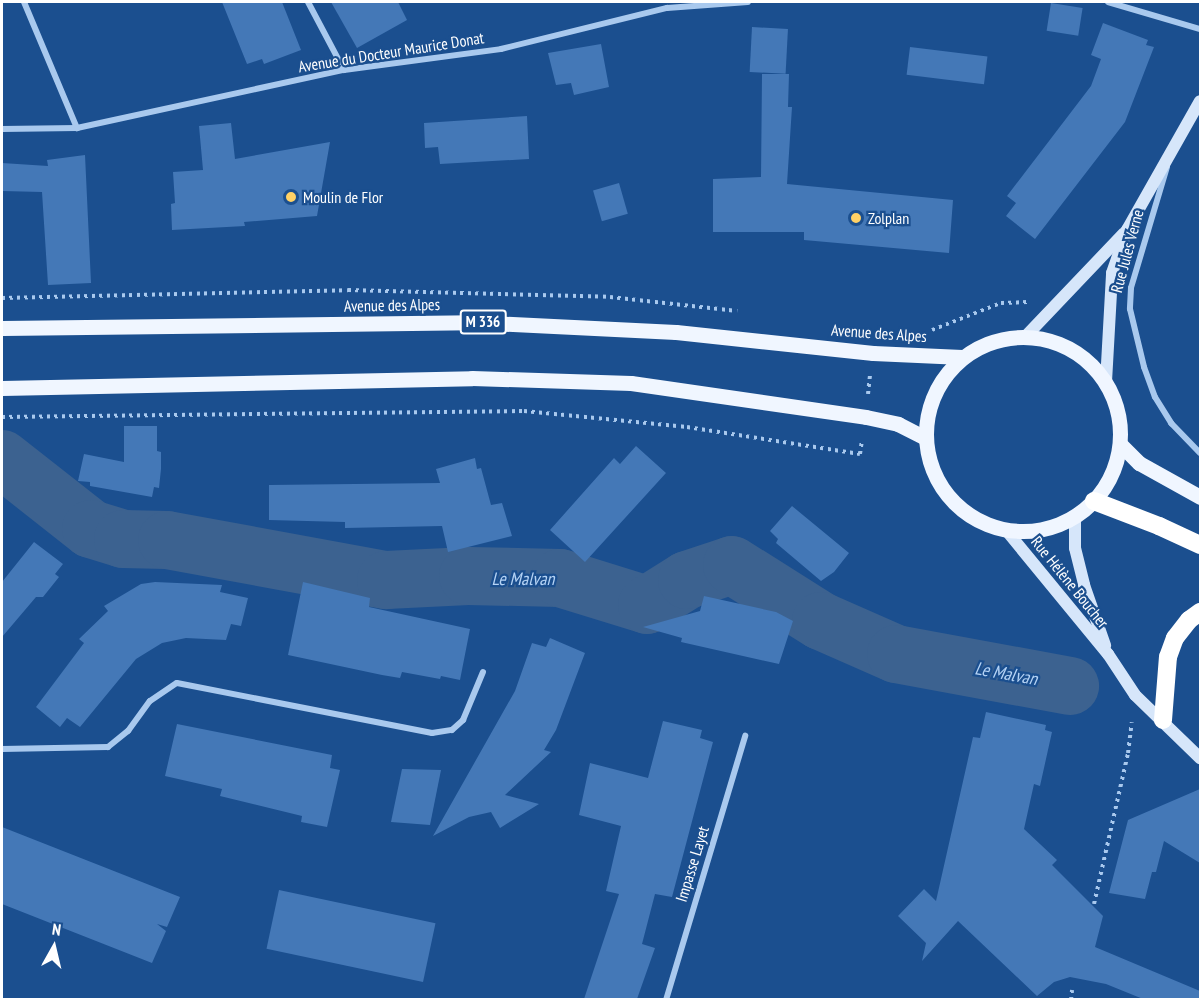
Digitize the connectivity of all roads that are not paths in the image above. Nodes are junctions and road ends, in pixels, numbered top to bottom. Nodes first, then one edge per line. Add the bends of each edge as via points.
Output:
1 (24, 2) edge
2 (308, 2) edge
3 (748, 2) edge
4 (1108, 2) edge
5 (1200, 29) edge
6 (344, 70) junction
7 (1200, 101) edge
8 (77, 128) junction
9 (2, 129) edge
10 (1173, 148) junction
11 (1127, 230) junction
12 (2, 328) edge
13 (1026, 336) junction
14 (963, 357) junction
15 (1106, 382) junction
16 (2, 388) edge
17 (925, 438) junction
18 (1120, 444) junction
19 (1200, 453) edge
20 (1200, 496) edge
21 (1094, 501) junction
22 (1075, 516) junction
23 (1006, 530) junction
24 (1200, 545) edge
25 (1200, 612) edge
26 (1108, 654) junction
27 (483, 672) dead end
28 (1163, 720) junction
29 (745, 736) dead end
30 (2, 749) edge
31 (1200, 758) edge
32 (666, 999) edge

1 - 8 street
2 - 6 street
3 - 6 street, Avenue du Docteur Maurice Donat via 667,8 501,49
4 - 5 street
6 - 8 street, Avenue du Docteur Maurice Donat
7 - 10 street, Rue Jules Verne
8 - 9 street, Avenue du Docteur Maurice Donat
10 - 11 street, Rue Jules Verne
10 - 19 street, Rue Jules Verne via 1131,288 1130,309 1155,397 1171,423
11 - 13 street, Rue Jules Verne
11 - 15 street, Rue Jules Verne via 1112,273
12 - 14 main road, Avenue des Alpes / M 336 via 470,322 676,332 873,353
13 - 14 main road via 992,340
13 - 15 main road via 1066,347 1085,358
14 - 17 main road via 934,392
15 - 18 main road via 1118,412
16 - 17 main road via 472,378 631,383 866,417 898,424
17 - 23 main road via 932,470 949,498 975,519
18 - 20 main road via 1138,463
18 - 21 main road via 1116,465
21 - 22 main road
21 - 24 highway
22 - 23 main road via 1054,527
22 - 26 street, Rue Hélène Boucher via 1075,548
23 - 26 street, Rue Hélène Boucher
25 - 28 highway via 1175,638 1168,657
26 - 28 street, Rue Hélène Boucher via 1135,695
27 - 30 street via 463,720 452,730 432,733 177,683 150,701 128,731 108,747
28 - 31 street, Rue Hélène Boucher
29 - 32 street, Impasse Layet

